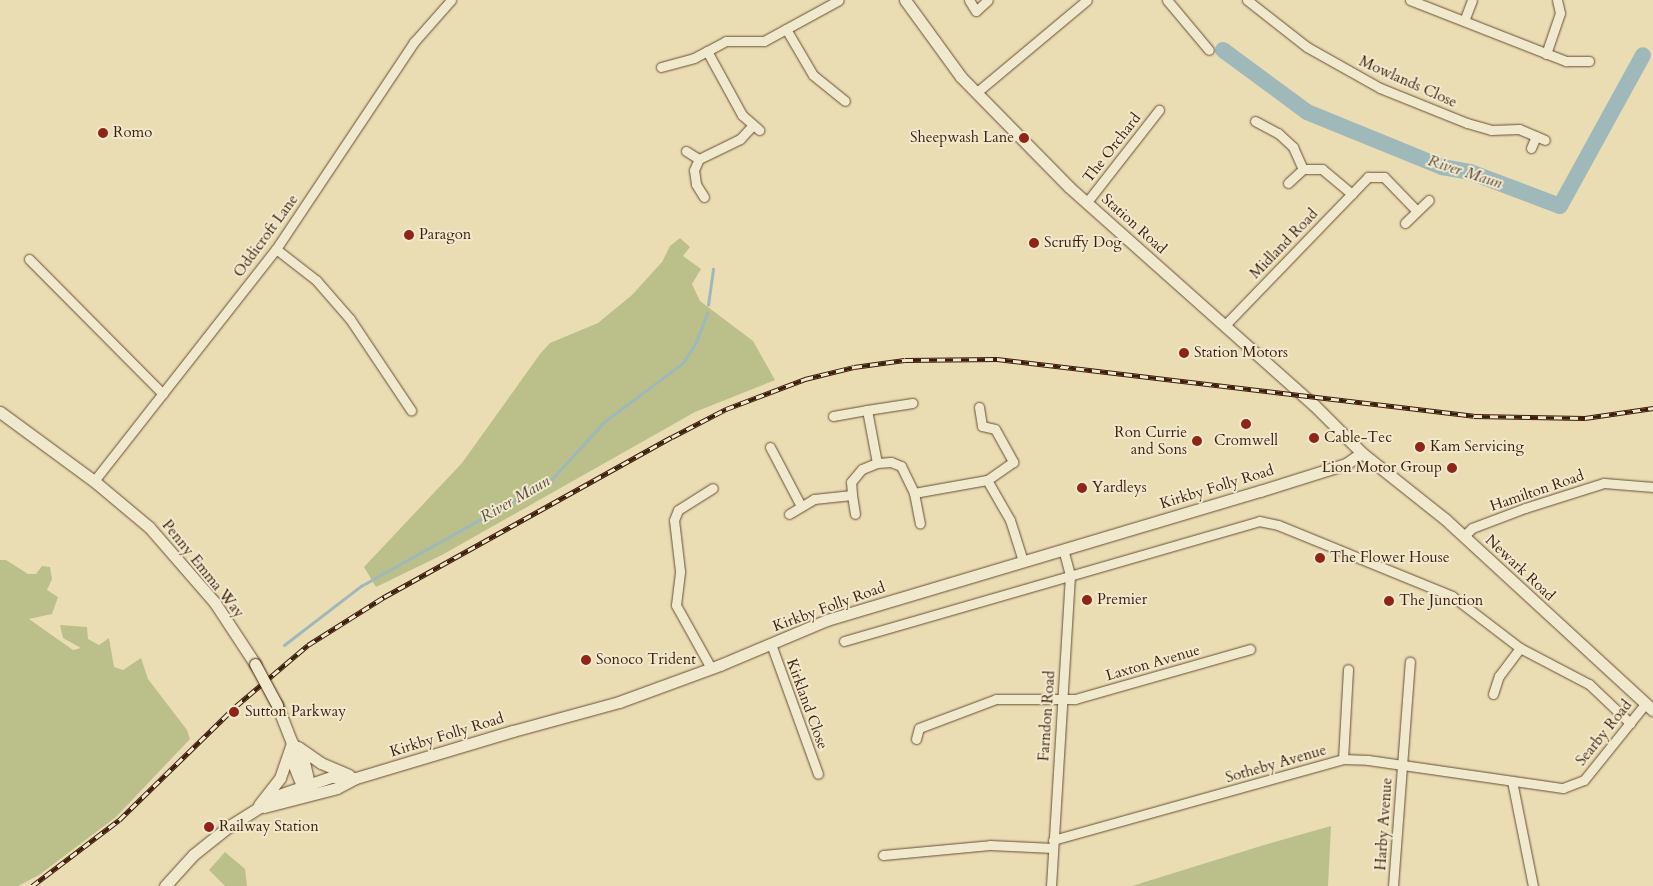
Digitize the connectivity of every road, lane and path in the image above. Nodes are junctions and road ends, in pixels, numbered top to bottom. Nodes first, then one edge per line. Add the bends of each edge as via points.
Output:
1 (451, 0) edge
2 (839, 0) edge
3 (905, 0) edge
4 (969, 0) edge
5 (988, 0) edge
6 (1088, 0) edge
7 (1167, 0) edge
8 (1247, 0) edge
9 (1410, 0) edge
10 (1472, 0) edge
11 (1557, 0) edge
12 (1464, 22) junction
13 (786, 29) junction
14 (1209, 50) dead end
15 (707, 51) junction
16 (1546, 54) junction
17 (1590, 61) dead end
18 (661, 68) dead end
19 (976, 92) junction
20 (845, 101) dead end
21 (1159, 110) dead end
22 (1255, 122) dead end
23 (1536, 136) junction
24 (1545, 140) dead end
25 (1531, 148) dead end
26 (686, 151) dead end
27 (699, 159) junction
28 (1303, 169) junction
29 (1288, 183) dead end
30 (1352, 194) junction
31 (704, 197) dead end
32 (1429, 200) dead end
33 (1087, 202) junction
34 (1417, 212) junction
35 (1405, 223) dead end
36 (276, 249) junction
37 (29, 259) dead end
38 (1225, 325) junction
39 (163, 394) junction
40 (912, 403) dead end
41 (979, 407) dead end
42 (412, 410) dead end
43 (867, 410) junction
44 (0, 412) edge
45 (833, 416) dead end
46 (770, 447) dead end
47 (1362, 453) junction
48 (877, 463) junction
49 (987, 480) junction
50 (94, 481) junction
51 (1653, 487) edge
52 (713, 488) dead end
53 (914, 493) junction
54 (852, 495) junction
55 (801, 506) junction
56 (789, 514) dead end
57 (855, 514) dead end
58 (920, 523) dead end
59 (1464, 536) junction
60 (1063, 549) junction
61 (1023, 561) junction
62 (1070, 575) junction
63 (844, 641) dead end
64 (771, 644) junction
65 (1520, 648) junction
66 (1250, 649) dead end
67 (1410, 662) dead end
68 (711, 668) junction
69 (1348, 669) dead end
70 (1493, 694) dead end
71 (1062, 700) junction
72 (1649, 707) edge
73 (1630, 723) junction
74 (916, 738) dead end
75 (292, 743) junction
76 (1343, 759) junction
77 (1402, 764) junction
78 (818, 774) dead end
79 (356, 778) junction
80 (1512, 781) junction
81 (305, 785) junction
82 (309, 796) junction
83 (264, 807) junction
84 (251, 814) junction
85 (1053, 844) junction
86 (883, 855) dead end
87 (165, 886) edge
88 (1051, 886) edge
89 (1393, 886) edge
90 (1533, 886) edge

1 - 36 street, Oddicroft Lane via 414,42
2 - 13 street
3 - 19 main road, Station Road via 961,77
4 - 5 street via 976,11
6 - 19 street
7 - 14 street
8 - 23 street, Mowlands Close via 1307,47 1380,88 1467,123 1491,130 1519,129
9 - 12 street
10 - 12 street
11 - 16 street via 1560,12
12 - 16 street
13 - 15 street via 764,41 726,41
13 - 20 street via 813,75
15 - 18 street
15 - 27 street via 742,115 756,128
16 - 17 street via 1566,61
19 - 33 main road, Station Road
21 - 33 street, The Orchard
22 - 28 street via 1278,133 1294,148
23 - 24 street, Mowlands Close
23 - 25 street
26 - 27 street
27 - 31 street via 694,170 696,184
28 - 29 street
28 - 30 street via 1322,169
30 - 34 street, Midland Road via 1368,177 1384,178
30 - 38 street, Midland Road
32 - 34 street
33 - 38 main road, Station Road
34 - 35 street
36 - 39 street, Oddicroft Lane
36 - 42 street via 316,280 350,319
37 - 39 street
38 - 47 main road, Station Road
39 - 50 street, Oddicroft Lane
40 - 43 street
41 - 49 street via 982,426 995,429 1012,462
43 - 45 street
43 - 48 street
44 - 50 main road, Penny Emma Way
46 - 55 street
47 - 59 main road, Newark Road via 1406,485
47 - 60 main road, Kirkby Folly Road via 1346,464
48 - 53 street via 891,462 902,466
48 - 54 street via 862,469 851,482
49 - 53 street
49 - 61 street via 1010,520
50 - 75 main road, Penny Emma Way, bridge via 170,548 215,603 255,664 277,705
51 - 59 street, Hamilton Road via 1604,483 1472,528
52 - 68 street via 678,510 674,520 680,571 676,605
53 - 58 street
54 - 55 street via 814,499
54 - 57 street
55 - 56 street
59 - 72 main road, Newark Road
60 - 61 main road, Kirkby Folly Road
60 - 62 street, Farndon Road
61 - 64 main road, Kirkby Folly Road via 827,620
62 - 63 street
62 - 65 street via 1260,522 1278,525 1452,596
62 - 71 street, Farndon Road
64 - 68 main road, Kirkby Folly Road
64 - 78 street, Kirkland Close
65 - 70 street via 1499,676
65 - 73 street via 1589,684
66 - 71 street, Laxton Avenue
67 - 77 street, Harby Avenue
68 - 79 main road, Kirkby Folly Road via 619,702
69 - 76 street
71 - 74 street, Laxton Avenue via 996,699 919,728
71 - 85 street, Farndon Road
72 - 73 street, Searby Road
73 - 80 street, Searby Road via 1584,780 1563,788
75 - 79 main road via 321,763
75 - 81 main road, Penny Emma Way via 304,762
75 - 84 main road via 280,778
76 - 77 street, Sotheby Avenue
76 - 85 street, Sotheby Avenue
77 - 80 street, Sotheby Avenue
77 - 89 street, Harby Avenue
79 - 81 main road via 331,777
79 - 82 main road, Kirkby Folly Road via 337,788
80 - 90 street
81 - 82 main road, Penny Emma Way
81 - 83 main road via 279,795
82 - 83 main road, Kirkby Folly Road
83 - 84 main road
84 - 87 main road via 192,855
85 - 86 street, Sotheby Avenue via 990,845
85 - 88 street, Farndon Road

